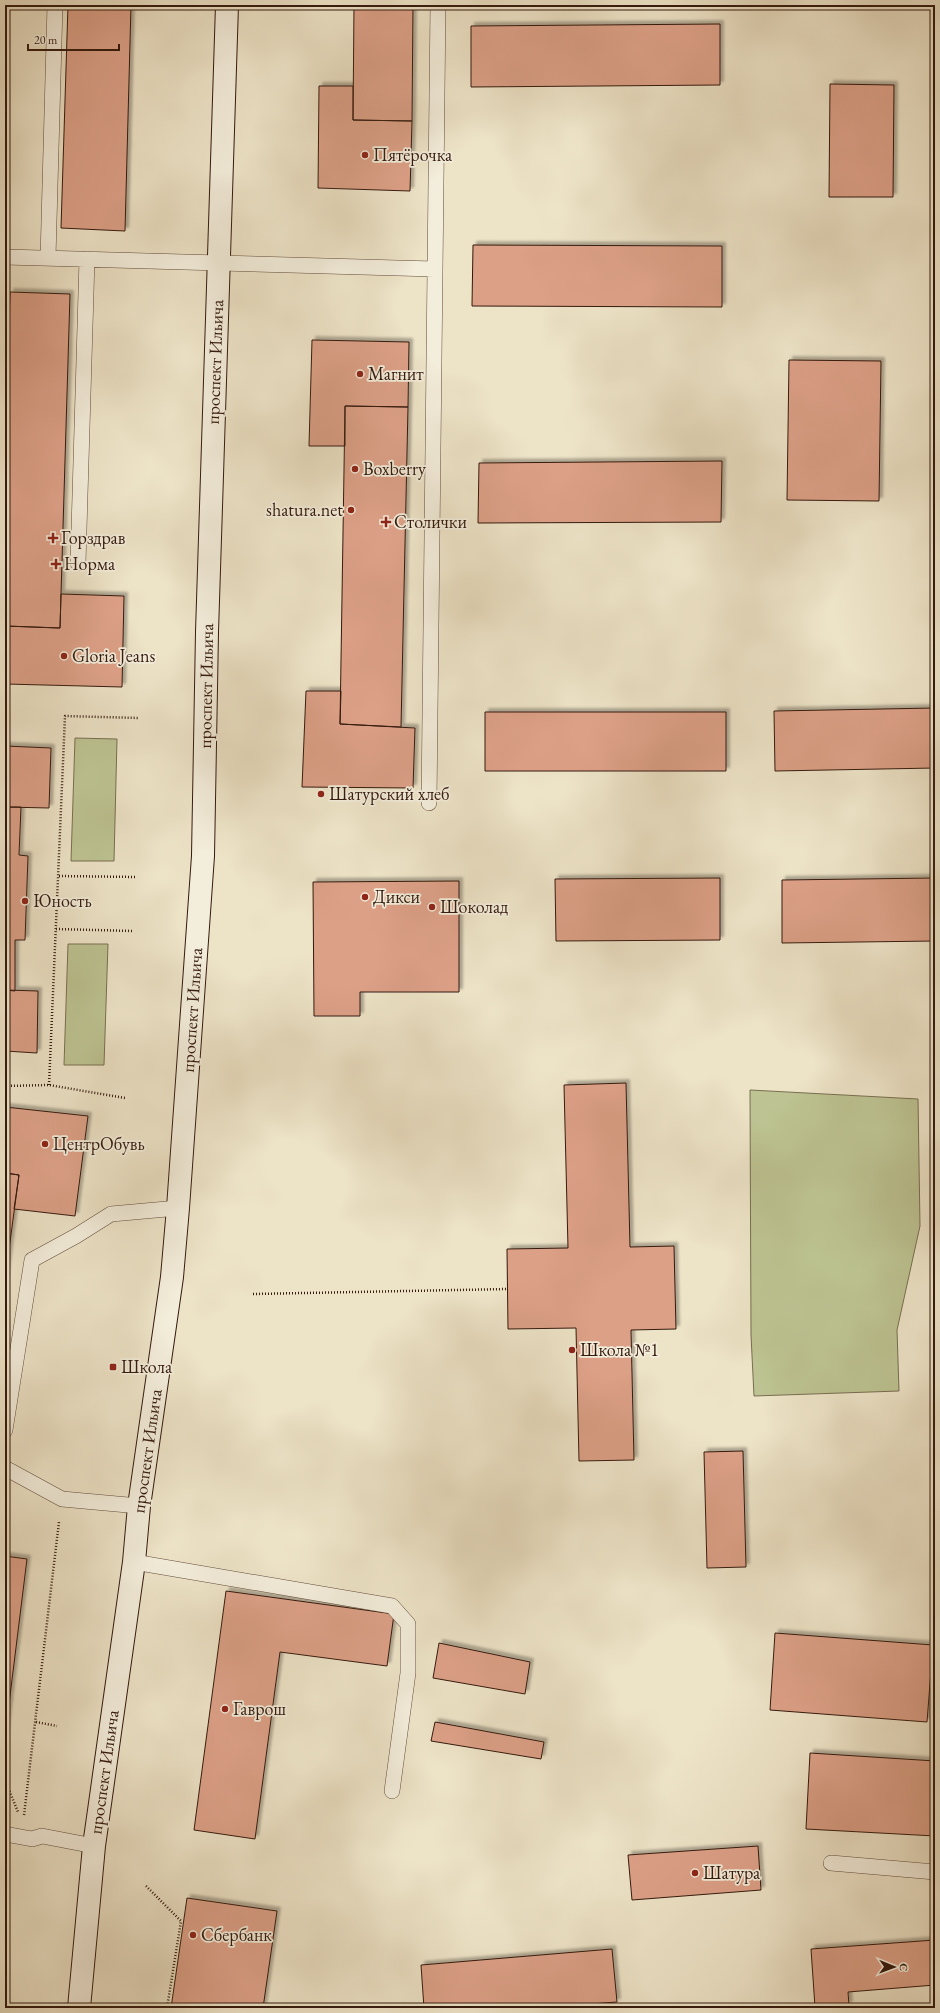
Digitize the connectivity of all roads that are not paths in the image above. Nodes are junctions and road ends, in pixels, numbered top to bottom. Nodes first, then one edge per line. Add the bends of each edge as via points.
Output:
1 (55, 5) edge
2 (227, 5) edge
3 (438, 5) edge
4 (5, 257) edge
5 (48, 258) junction
6 (86, 259) junction
7 (218, 264) junction
8 (434, 269) junction
9 (78, 563) dead end
10 (429, 803) dead end
11 (178, 1208) junction
12 (5, 1430) edge
13 (5, 1468) edge
14 (139, 1506) junction
15 (134, 1562) junction
16 (392, 1791) dead end
17 (5, 1834) edge
18 (94, 1846) junction
19 (831, 1863) dead end
20 (935, 1872) edge
21 (79, 2008) edge

1 - 5 lane
2 - 7 street, проспект Ильича
3 - 8 lane
4 - 5 lane
5 - 6 lane
6 - 7 lane
6 - 9 lane
7 - 8 lane
7 - 11 street, проспект Ильича via 203,856
8 - 10 lane
11 - 12 lane via 111,1214 32,1260
11 - 14 street, проспект Ильича via 172,1277
13 - 14 lane via 62,1499
14 - 15 street, проспект Ильича
15 - 16 lane via 392,1606 408,1624 408,1673
15 - 18 street, проспект Ильича
17 - 18 lane via 32,1840 42,1836
18 - 21 street, проспект Ильича
19 - 20 lane

